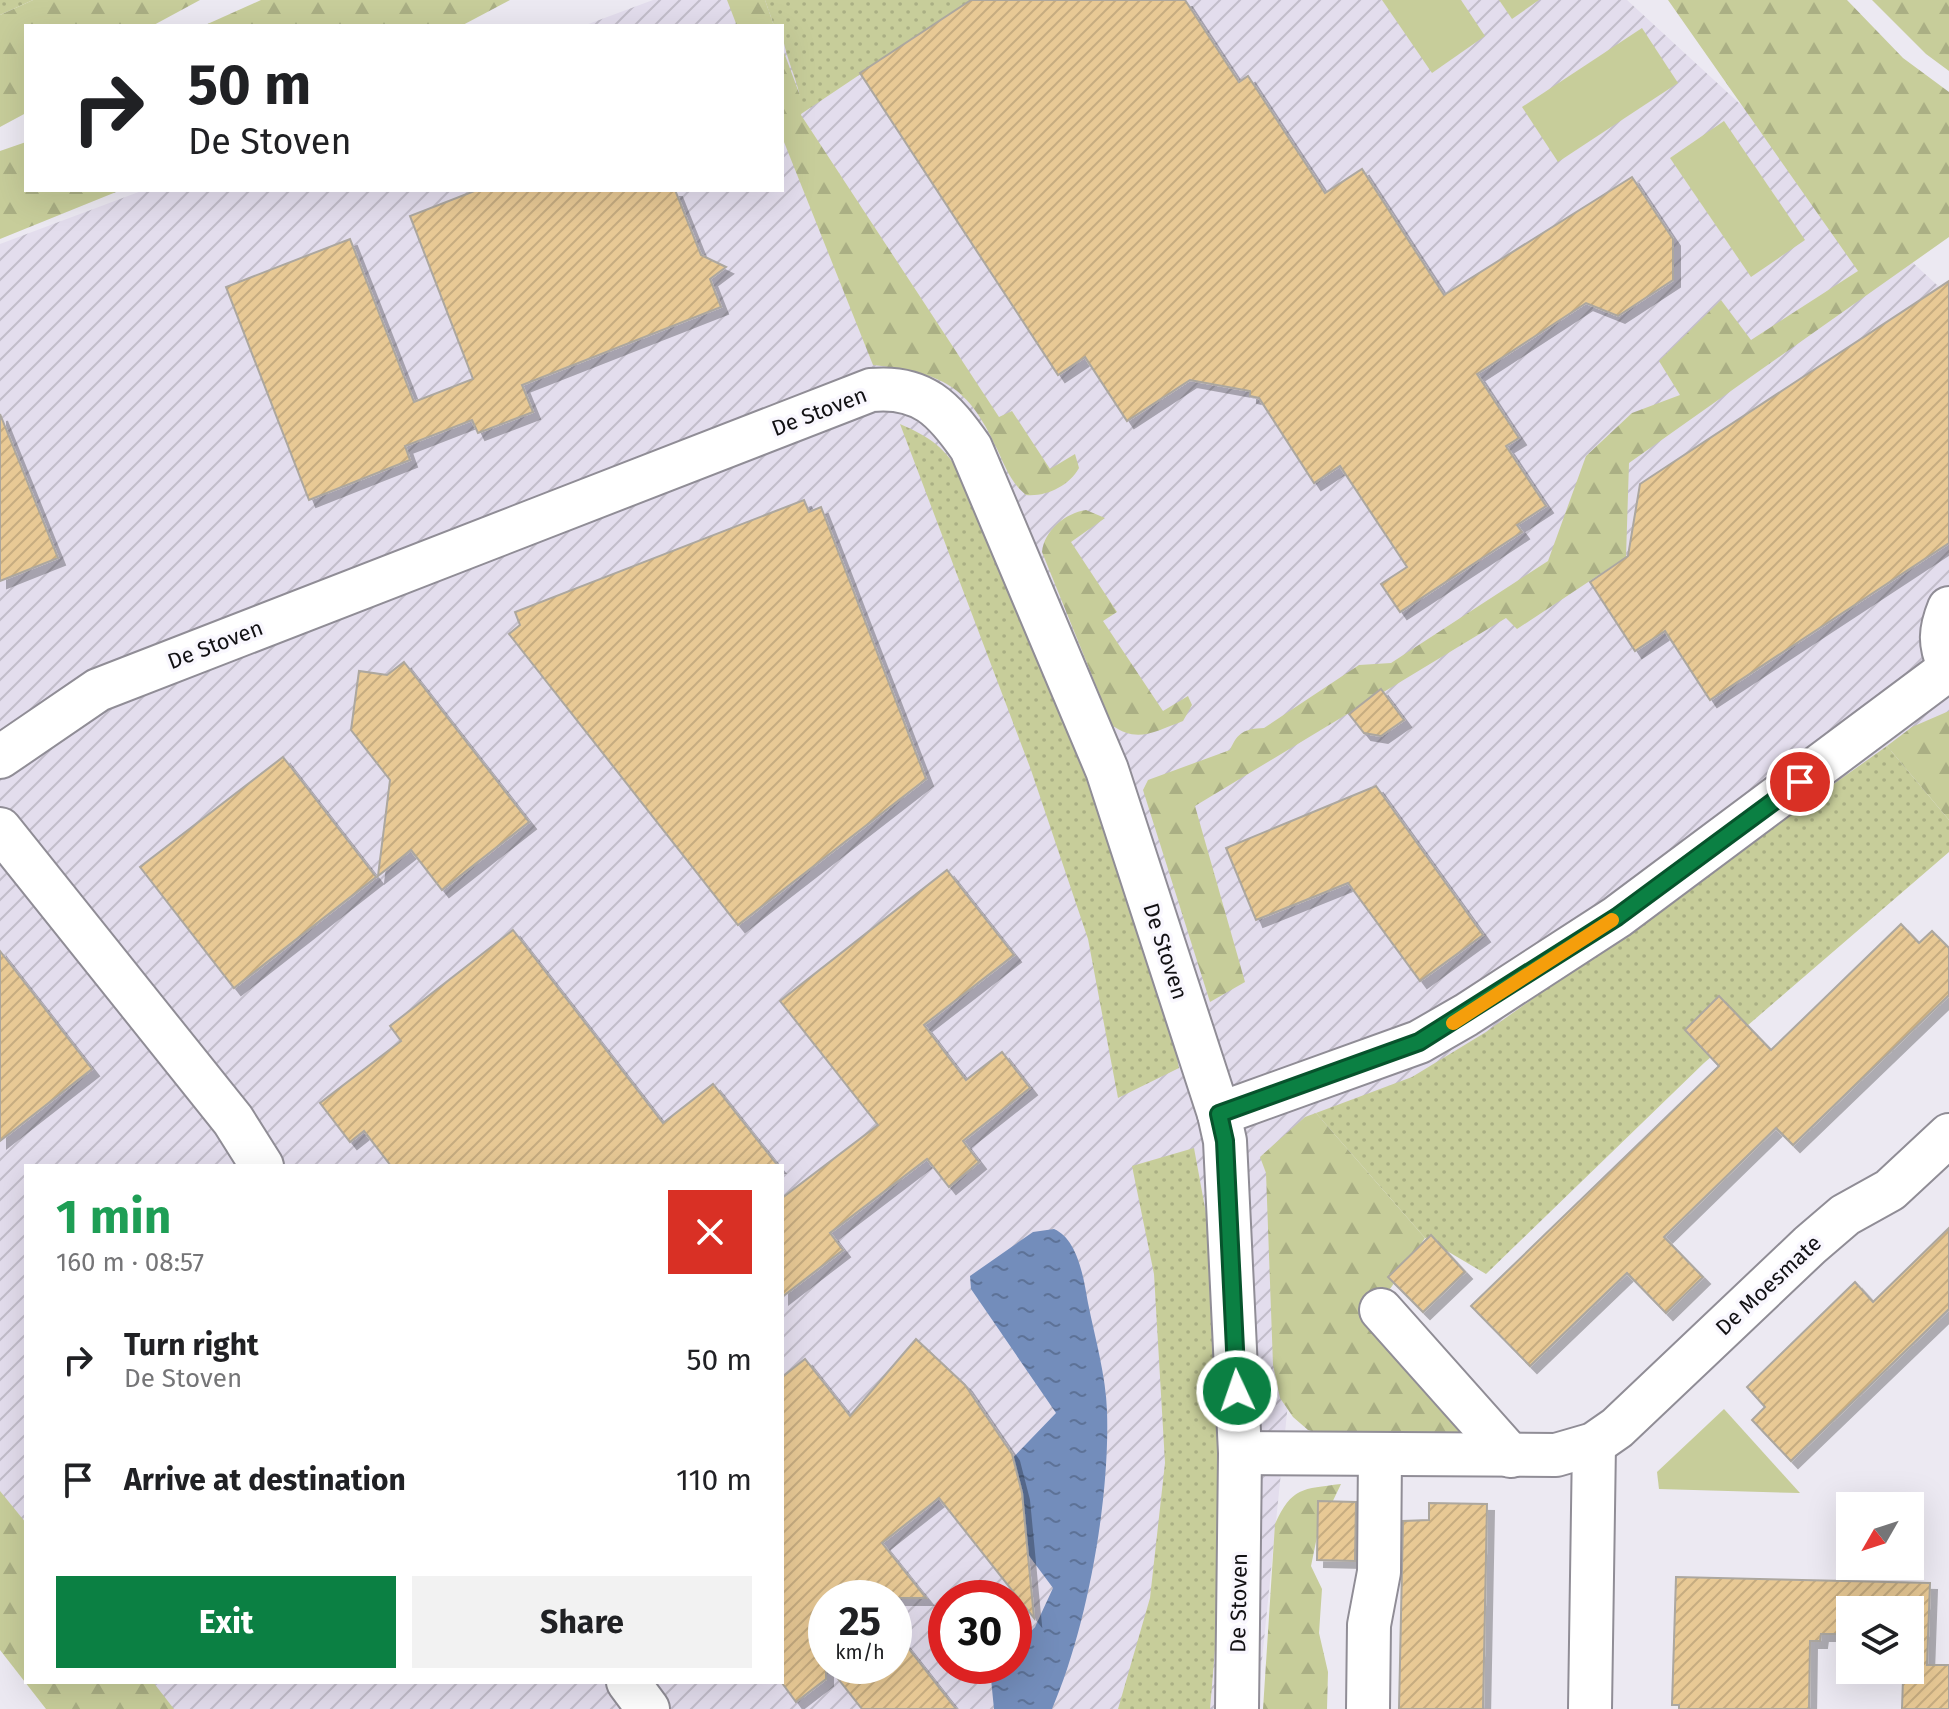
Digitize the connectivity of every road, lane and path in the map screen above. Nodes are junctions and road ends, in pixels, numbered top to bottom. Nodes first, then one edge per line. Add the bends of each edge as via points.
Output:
1 (1949, 608) edge
2 (1949, 668) edge
3 (0, 757) edge
4 (0, 829) edge
5 (1219, 1114) junction
6 (1949, 1135) edge
7 (261, 1164) edge
8 (1381, 1310) dead end
9 (1594, 1444) junction
10 (1240, 1453) junction
11 (1380, 1454) junction
12 (1511, 1456) junction
13 (629, 1684) edge
14 (648, 1709) edge
15 (1237, 1709) edge
16 (1368, 1709) edge
17 (1590, 1709) edge

1 - 2 street via 1941,628
2 - 5 street via 1617,917 1466,1015 1419,1042
3 - 5 street, De Stoven via 98,690 871,390 895,388 928,400 971,448 1107,770
4 - 7 street via 233,1120
5 - 10 street, De Stoven via 1225,1141
6 - 9 street, De Moesmate via 1890,1190 1845,1215 1810,1245
8 - 12 street
9 - 12 street, De Moesmate via 1556,1455
9 - 17 street
10 - 11 street, De Moesmate
10 - 15 street, De Stoven
11 - 12 street, De Moesmate
11 - 16 street via 1379,1572 1369,1625
13 - 14 street

